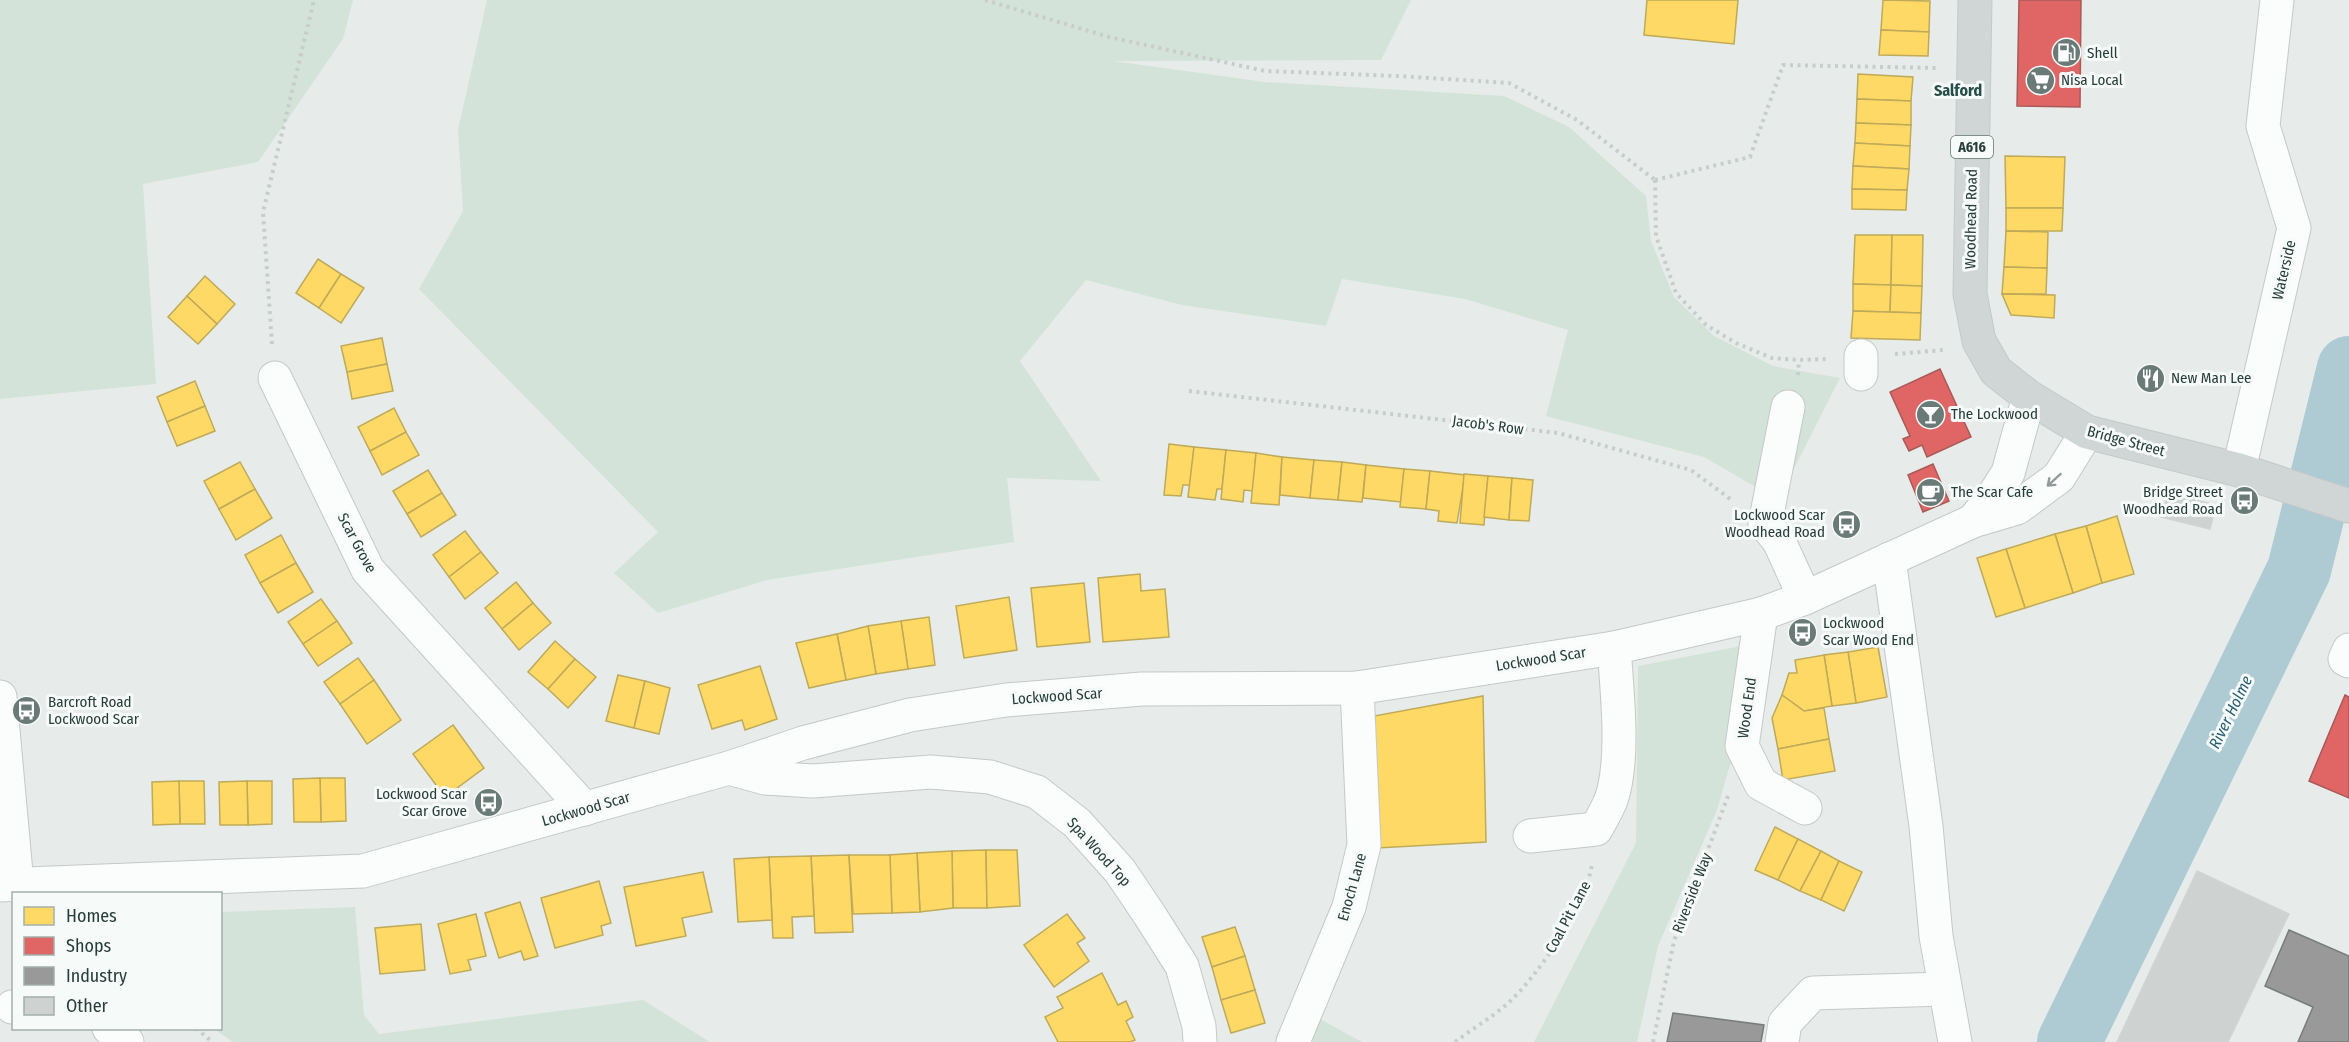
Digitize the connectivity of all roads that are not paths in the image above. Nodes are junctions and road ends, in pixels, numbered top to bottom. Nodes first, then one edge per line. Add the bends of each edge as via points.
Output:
1 (1975, 0) edge
2 (2277, 0) edge
3 (1970, 294) joint
4 (274, 378) road end
5 (2029, 397) junction
6 (1788, 406) dead end
7 (2087, 432) junction
8 (2254, 474) junction
9 (2349, 506) edge
10 (1973, 521) junction
11 (1889, 559) junction
12 (1805, 597) junction
13 (1761, 614) junction
14 (1614, 648) junction
15 (1357, 688) junction
16 (0, 697) edge
17 (729, 768) junction
18 (1805, 808) dead end
19 (585, 809) junction
20 (1530, 836) dead end
21 (8, 885) edge
22 (1945, 989) junction
23 (111, 1030) edge
24 (127, 1042) edge
25 (1200, 1042) edge
26 (1293, 1042) edge
27 (1782, 1042) edge
28 (1955, 1042) edge

1 - 3 main road, Woodhead Road / A616
2 - 8 street, Waterside via 2263,126 2294,228
3 - 5 main road, Bridge Street / A616 via 1979,340 1996,371
4 - 19 street, Scar Grove via 368,570
5 - 7 main road, Bridge Street / A616
5 - 10 street, Lockwood Scar via 2008,473
6 - 12 street via 1765,524 1779,541
7 - 8 main road, Bridge Street / A616
7 -> 10 street via 2059,477 2018,508
8 - 9 main road, Bridge Street / A616
10 - 11 street, Lockwood Scar
11 - 12 street, Lockwood Scar
11 - 22 street via 1906,745 1926,826
12 - 13 street, Lockwood Scar
13 - 14 street, Lockwood Scar
13 - 18 street, Wood End via 1742,746 1761,784
14 - 15 street, Lockwood Scar
14 - 20 street via 1618,761 1611,800 1596,829
15 - 17 street, Lockwood Scar via 1142,689 1006,699 910,715 803,743
15 - 26 street, Enoch Lane via 1364,845 1349,907
16 - 21 street
17 - 19 street, Lockwood Scar
17 - 25 street, Spa Wood Top via 765,778 813,781 931,772 990,777 1037,792 1077,824 1120,871 1149,914 1182,966
19 - 21 street, Lockwood Scar via 363,871
22 - 27 street via 1813,993 1785,1023
22 - 28 street
23 - 24 street

